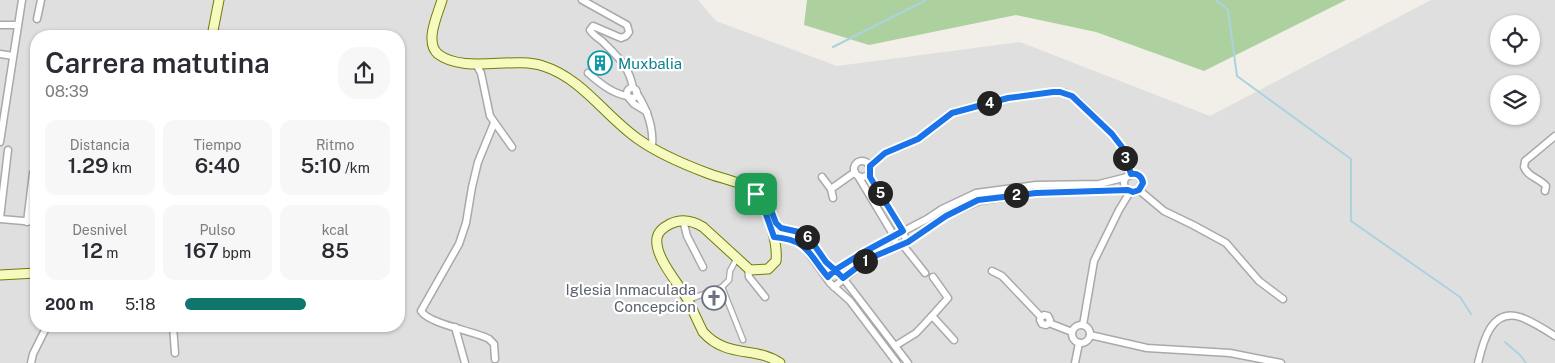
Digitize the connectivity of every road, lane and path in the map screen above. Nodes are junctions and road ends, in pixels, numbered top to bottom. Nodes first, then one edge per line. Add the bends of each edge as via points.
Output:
1 (22, 0) edge
2 (41, 0) edge
3 (219, 0) edge
4 (442, 0) edge
5 (582, 0) edge
6 (37, 18) dead end
7 (0, 25) edge
8 (18, 25) junction
9 (213, 30) edge
10 (0, 54) edge
11 (13, 56) junction
12 (476, 64) junction
13 (588, 74) dead end
14 (635, 90) junction
15 (628, 97) junction
16 (3, 101) edge
17 (647, 112) junction
18 (494, 123) junction
19 (1, 125) edge
20 (1555, 136) edge
21 (0, 142) edge
22 (652, 147) junction
23 (512, 148) dead end
24 (8, 150) dead end
25 (870, 169) junction
26 (857, 174) junction
27 (1129, 176) junction
28 (822, 177) dead end
29 (831, 189) junction
30 (1139, 190) junction
31 (1129, 191) junction
32 (1545, 191) dead end
33 (756, 194) junction
34 (30, 198) edge
35 (833, 198) dead end
36 (0, 219) edge
37 (683, 220) junction
38 (27, 222) joint
39 (903, 231) junction
40 (894, 236) junction
41 (774, 237) junction
42 (903, 244) junction
43 (738, 258) junction
44 (703, 266) dead end
45 (748, 268) junction
46 (835, 270) junction
47 (992, 272) dead end
48 (925, 273) dead end
49 (30, 274) edge
50 (0, 277) edge
51 (828, 277) junction
52 (933, 277) dead end
53 (843, 278) junction
54 (722, 287) junction
55 (834, 287) junction
56 (765, 297) dead end
57 (1282, 299) dead end
58 (688, 300) junction
59 (931, 317) junction
60 (1082, 325) junction
61 (455, 328) junction
62 (44, 332) edge
63 (174, 332) edge
64 (1072, 332) junction
65 (1090, 335) junction
66 (1555, 336) edge
67 (744, 340) dead end
68 (954, 340) dead end
69 (1079, 343) junction
70 (895, 346) junction
71 (176, 353) dead end
72 (495, 359) dead end
73 (31, 363) edge
74 (465, 363) edge
75 (780, 363) edge
76 (897, 363) edge
77 (908, 363) edge
78 (1075, 363) edge
79 (1281, 363) edge
80 (1478, 363) edge

1 - 8 street
2 - 6 street
3 - 9 main road
4 - 12 main road via 432,35 434,49 454,61
5 - 14 street via 627,25 629,32 621,38 592,26 590,30 627,68
7 - 8 street
8 - 11 street
10 - 11 street
11 - 16 street
12 - 18 street
12 - 22 main road via 522,62 551,69 579,87 617,122
13 - 15 street via 608,89
14 - 15 street via 628,90
14 - 17 street
15 - 17 street
16 - 19 street
17 - 22 street
18 - 23 street
18 - 61 street via 478,162 460,244 421,312
19 - 21 street
20 - 32 street via 1525,161 1526,173 1541,180 1546,186
22 - 33 main road via 687,166 745,186
24 - 36 street
25 - 26 street via 866,176
25 - 26 street via 866,162 858,162 854,167
25 - 27 street via 885,153 918,139 952,113 1008,98 1060,92 1077,100 1112,134 1122,147
25 - 39 street via 870,177
26 - 29 street
26 - 40 street
27 - 30 street via 1141,178
27 - 31 street via 1125,185
27 - 39 street via 1098,184 1036,185 976,193
28 - 29 street
29 - 35 street
30 - 31 street
30 - 57 street via 1164,211 1226,243 1259,281
31 - 42 street via 1036,193 978,200
31 - 60 street via 1094,261
33 - 41 main road
33 - 46 street via 768,202 781,228 799,232 810,239
34 - 38 street
36 - 38 street
37 - 43 main road via 703,227
37 - 44 street via 687,236
37 - 58 main road via 663,228 657,239 665,264
39 - 40 street
39 - 42 street
40 - 42 street
40 - 46 street
41 - 45 main road via 777,255 773,266 758,271
41 - 51 street via 803,245
42 - 48 street
42 - 53 street via 868,259
43 - 45 main road
43 - 54 street
45 - 56 street via 749,278
46 - 51 street
46 - 53 street
47 - 64 street via 1002,276 1041,317 1043,325 1049,323
49 - 50 main road
51 - 55 street
52 - 59 street via 948,298
53 - 55 street
53 - 70 street
54 - 58 street
54 - 67 street
55 - 76 street via 850,301
58 - 75 main road via 703,332 717,345
59 - 68 street
59 - 70 street via 916,333
60 - 64 street via 1074,327
60 - 65 street
61 - 72 street via 493,341
61 - 74 street
62 - 73 street
63 - 71 street
64 - 69 street via 1074,340
65 - 69 street via 1086,342
65 - 79 street via 1147,348 1230,353
66 - 80 street via 1522,317 1507,315 1494,323 1485,337
69 - 78 street
70 - 77 street

